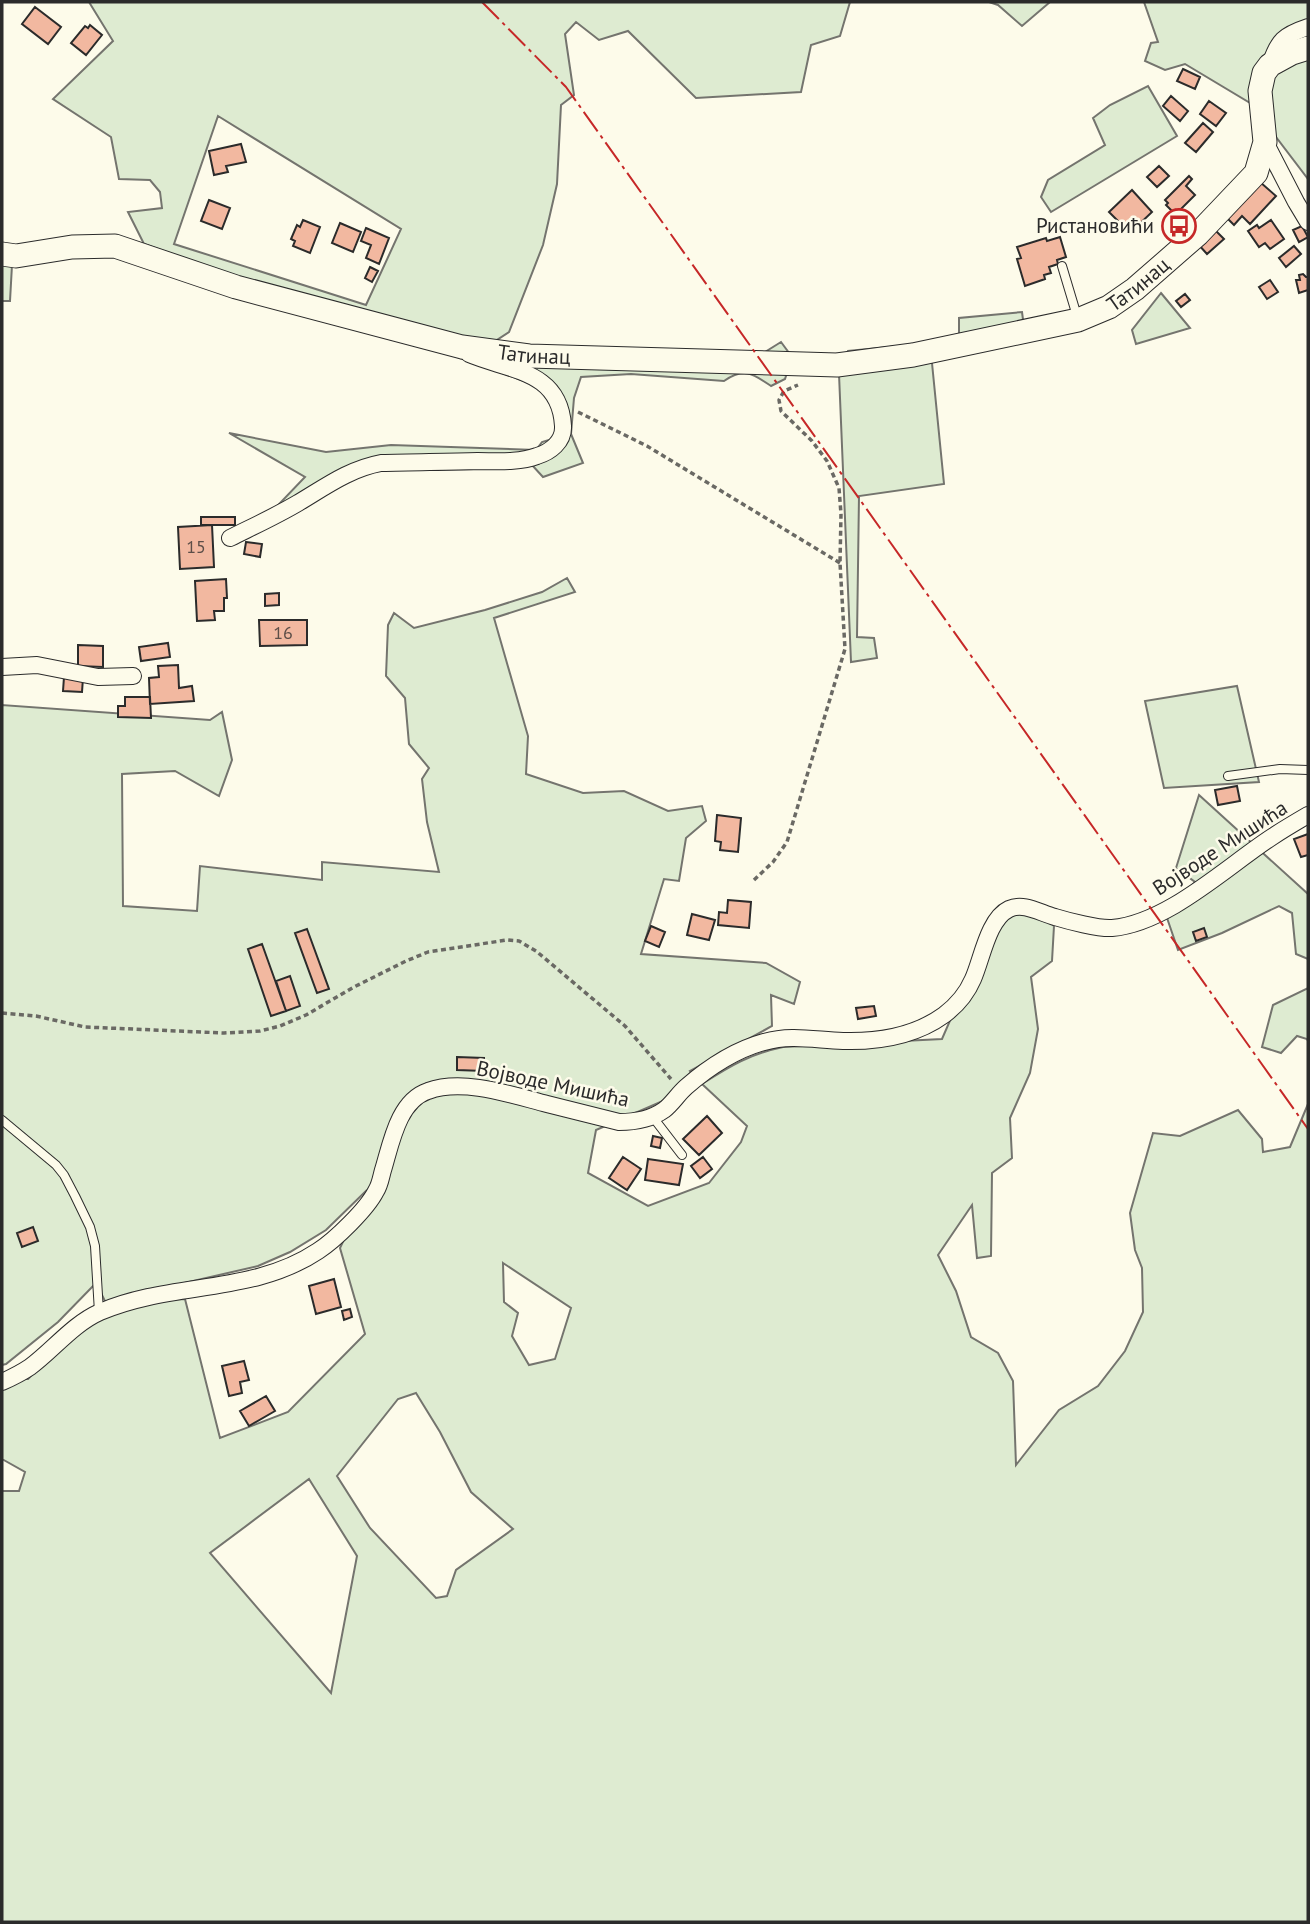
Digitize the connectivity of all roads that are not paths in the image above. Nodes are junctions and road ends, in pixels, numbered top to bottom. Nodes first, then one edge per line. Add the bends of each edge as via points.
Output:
1 (1308, 27) edge
2 (1308, 48) edge
3 (1270, 65) junction
4 (1265, 142) junction
5 (1308, 222) edge
6 (2, 254) edge
7 (1062, 266) dead end
8 (1078, 320) junction
9 (463, 347) junction
10 (230, 538) dead end
11 (2, 667) edge
12 (134, 676) dead end
13 (1308, 770) edge
14 (1228, 776) dead end
15 (1308, 815) edge
16 (652, 1116) junction
17 (2, 1120) edge
18 (682, 1155) dead end
19 (99, 1313) junction
20 (2, 1382) edge

1 - 3 street via 1288,33 1275,48
2 - 3 street
3 - 4 street, Татинац via 1261,91
4 - 5 street, Татинац
4 - 8 street, Татинац via 1256,173 1198,234 1135,289
6 - 9 street, Татинац via 115,246 236,287
7 - 8 lane, Татинац
8 - 9 street, Татинац via 913,355 837,365 529,356
9 - 10 street via 468,354 542,382 557,401 563,421 556,446 535,457 512,461 364,466
11 - 12 street via 37,665 98,677
13 - 14 lane, Војводе Мишића
15 - 16 street, Војводе Мишића via 1177,904 1127,925 1109,928 1023,906 1006,911 990,933 962,998 924,1027 875,1040 794,1037 763,1042 725,1058
16 - 18 lane
16 - 19 street, Војводе Мишића via 619,1122 498,1091 463,1086 430,1090 417,1096 403,1112 377,1191 349,1225 318,1251 280,1271 244,1282 179,1290
17 - 19 lane via 56,1165 75,1196 95,1246
19 - 20 street, Војводе Мишића via 28,1368

